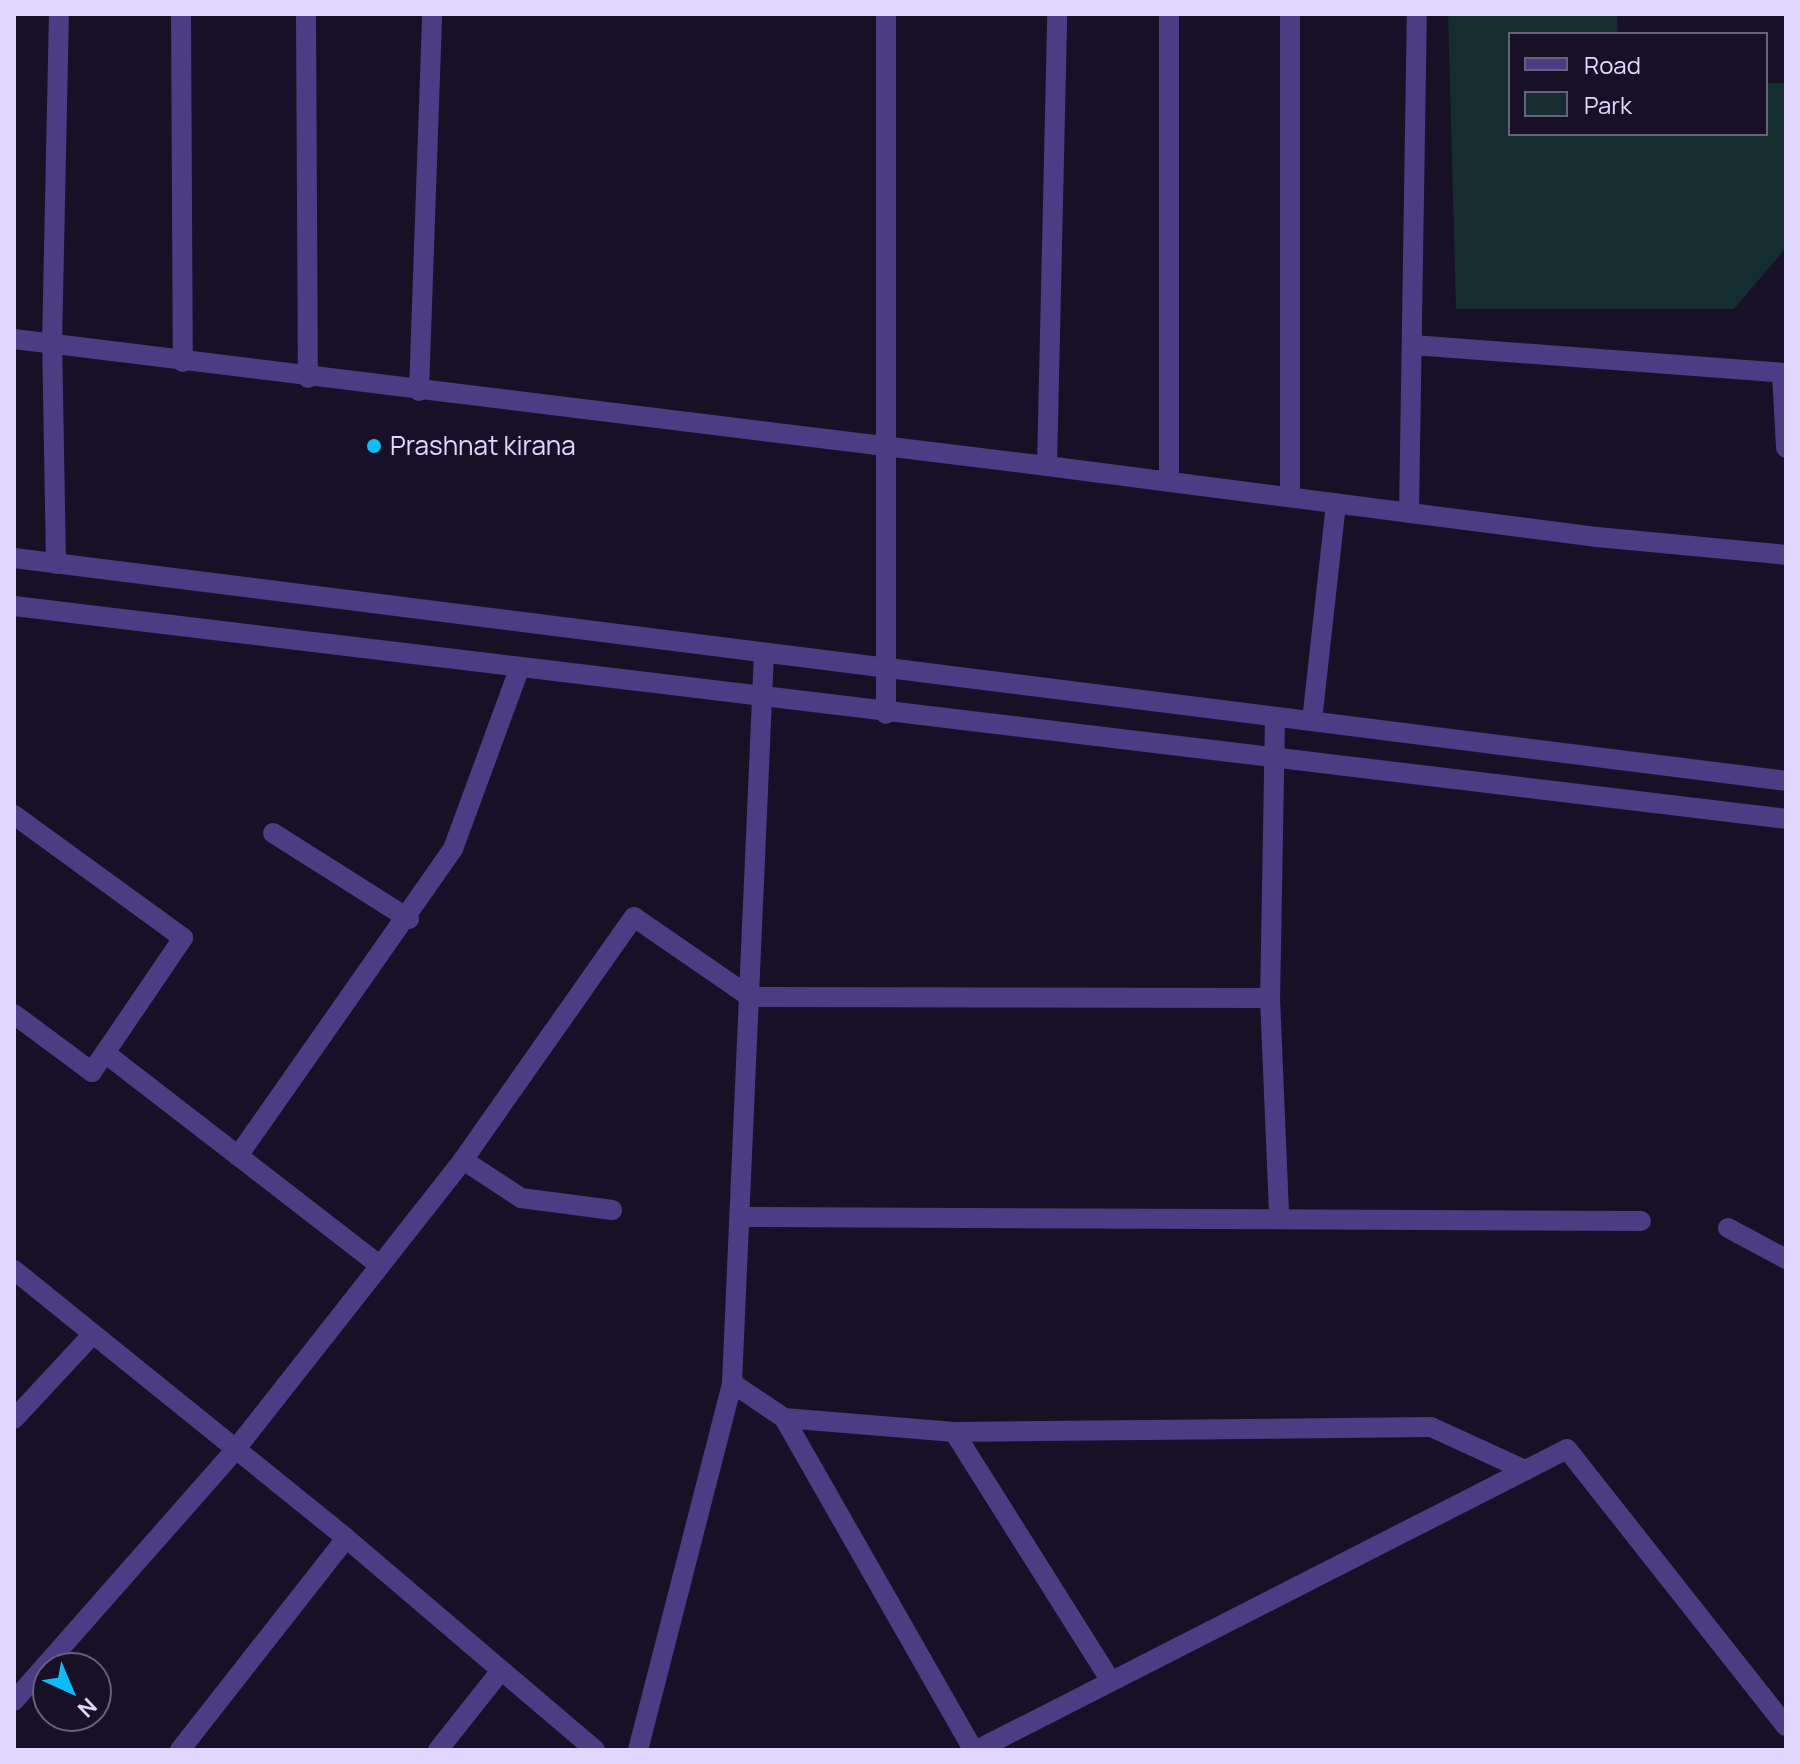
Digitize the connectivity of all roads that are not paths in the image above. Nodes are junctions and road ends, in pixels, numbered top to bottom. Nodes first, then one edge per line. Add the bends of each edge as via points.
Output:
1 (59, 14) edge
2 (181, 14) edge
3 (306, 14) edge
4 (432, 14) edge
5 (886, 14) edge
6 (1057, 14) edge
7 (1169, 14) edge
8 (1290, 14) edge
9 (1417, 14) edge
10 (14, 339) edge
11 (52, 345) junction
12 (1413, 345) junction
13 (183, 362) junction
14 (308, 378) junction
15 (419, 391) junction
16 (883, 448) junction
17 (1786, 448) edge
18 (1047, 466) junction
19 (1169, 481) junction
20 (1290, 497) junction
21 (1336, 503) junction
22 (1409, 513) junction
23 (1786, 555) edge
24 (14, 558) edge
25 (56, 564) junction
26 (14, 606) edge
27 (764, 653) junction
28 (889, 668) junction
29 (519, 670) junction
30 (761, 697) junction
31 (886, 714) junction
32 (1275, 717) junction
33 (1312, 721) junction
34 (1272, 756) junction
35 (1786, 781) edge
36 (14, 815) edge
37 (1786, 819) edge
38 (273, 833) dead end
39 (409, 919) junction
40 (750, 997) junction
41 (1270, 998) junction
42 (14, 1014) edge
43 (105, 1053) junction
44 (238, 1156) junction
45 (463, 1160) junction
46 (612, 1210) dead end
47 (1279, 1216) junction
48 (740, 1217) junction
49 (1641, 1221) dead end
50 (1728, 1228) dead end
51 (1786, 1259) edge
52 (379, 1265) junction
53 (14, 1270) edge
54 (93, 1334) junction
55 (732, 1383) junction
56 (784, 1418) junction
57 (14, 1419) edge
58 (954, 1432) junction
59 (235, 1450) junction
60 (1525, 1470) junction
61 (346, 1538) junction
62 (499, 1673) junction
63 (1111, 1681) junction
64 (14, 1701) edge
65 (1783, 1718) edge
66 (180, 1750) edge
67 (438, 1750) edge
68 (595, 1750) edge
69 (638, 1750) edge
70 (975, 1750) edge

1 - 11 street
2 - 13 street
3 - 14 street
4 - 15 street
5 - 16 street
6 - 18 street
7 - 19 street
8 - 20 street
9 - 12 street
10 - 11 street
11 - 13 street
11 - 25 street
12 - 17 street via 1782,373
12 - 22 street
13 - 14 street
14 - 15 street
15 - 16 street
16 - 18 street
16 - 28 street
18 - 19 street
19 - 20 street
20 - 21 street
21 - 22 street
21 - 33 street
22 - 23 street
24 - 25 street
25 - 27 street
26 - 29 street
27 - 28 street
27 - 30 street
28 - 31 street
28 - 32 street
29 - 30 street
29 - 39 street via 453,849
30 - 31 street
30 - 40 street
31 - 34 street
32 - 33 street
32 - 34 street
33 - 35 street
34 - 37 street
34 - 41 street
36 - 43 street via 183,938
38 - 39 street
39 - 44 street
40 - 41 street
40 - 45 street via 634,917
40 - 48 street
41 - 47 street
42 - 43 street via 92,1072
43 - 44 street
44 - 52 street
45 - 46 street via 521,1198
45 - 52 street
47 - 48 street
47 - 49 street
48 - 55 street
50 - 51 street
52 - 59 street
53 - 54 street
54 - 57 street
54 - 59 street
55 - 56 street
55 - 69 street
56 - 58 street
56 - 70 street
58 - 60 street via 1431,1427
58 - 63 street
59 - 61 street
59 - 64 street
60 - 63 street
60 - 65 street via 1567,1449
61 - 62 street
61 - 66 street
62 - 67 street
62 - 68 street
63 - 70 street

